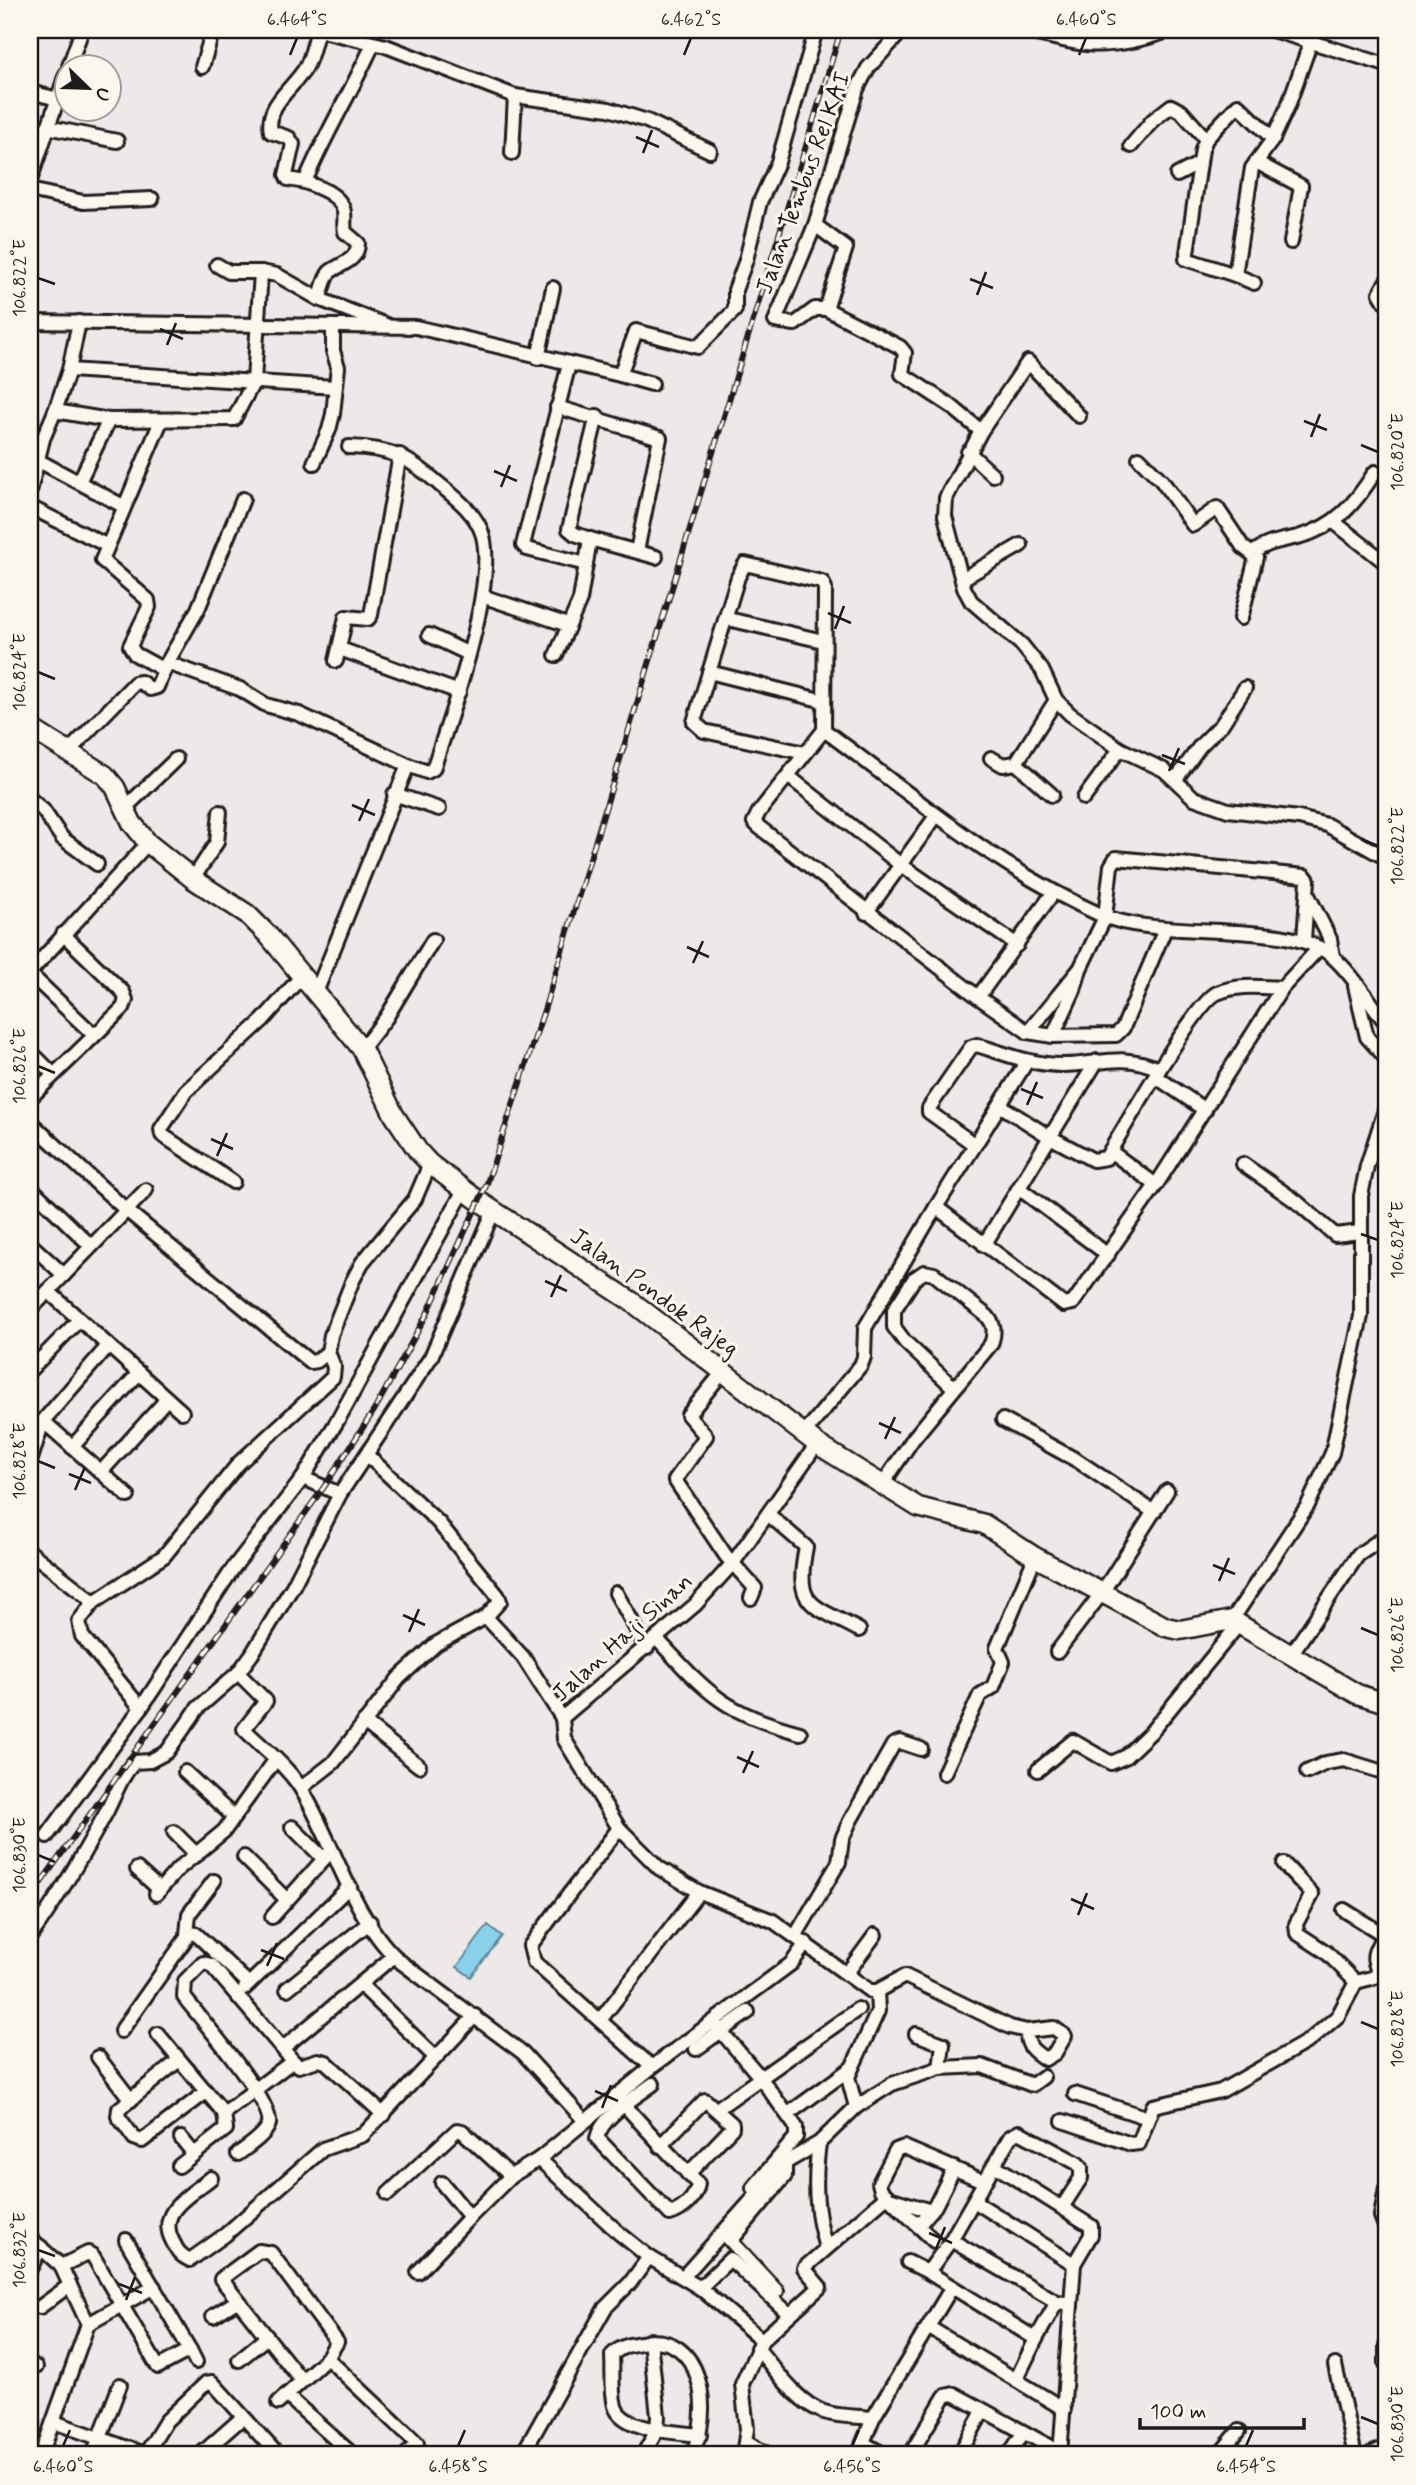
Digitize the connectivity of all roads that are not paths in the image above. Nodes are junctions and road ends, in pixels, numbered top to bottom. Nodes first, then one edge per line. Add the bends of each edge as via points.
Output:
1 (82, 30) edge
2 (213, 30) edge
3 (318, 30) edge
4 (903, 30) edge
5 (1017, 30) edge
6 (1169, 30) edge
7 (1272, 30) edge
8 (814, 37) dead end
9 (1311, 41) junction
10 (373, 44) junction
11 (74, 52) edge
12 (1386, 65) edge
13 (202, 67) dead end
14 (30, 92) edge
15 (515, 96) junction
16 (52, 98) edge
17 (52, 114) edge
18 (47, 127) junction
19 (1206, 139) junction
20 (1273, 139) junction
21 (117, 141) dead end
22 (1131, 146) dead end
23 (710, 151) dead end
24 (512, 153) dead end
25 (1256, 162) junction
26 (1200, 163) junction
27 (1177, 175) dead end
28 (30, 181) edge
29 (305, 182) junction
30 (30, 190) edge
31 (152, 199) dead end
32 (815, 225) junction
33 (1291, 242) dead end
34 (217, 265) dead end
35 (261, 272) junction
36 (1236, 275) junction
37 (1386, 282) edge
38 (1254, 284) dead end
39 (553, 288) dead end
40 (319, 299) junction
41 (1386, 303) edge
42 (826, 309) junction
43 (30, 322) edge
44 (79, 323) junction
45 (259, 325) junction
46 (391, 327) junction
47 (333, 328) junction
48 (538, 358) junction
49 (569, 364) junction
50 (69, 370) junction
51 (620, 375) junction
52 (254, 381) junction
53 (652, 384) dead end
54 (335, 387) junction
55 (557, 407) junction
56 (55, 411) junction
57 (597, 416) junction
58 (1079, 416) dead end
59 (109, 420) junction
60 (161, 421) junction
61 (981, 431) junction
62 (348, 446) dead end
63 (968, 452) junction
64 (400, 455) junction
65 (1139, 458) dead end
66 (40, 461) junction
67 (314, 463) dead end
68 (1375, 472) dead end
69 (993, 475) dead end
70 (79, 482) junction
71 (30, 491) edge
72 (243, 499) dead end
73 (30, 506) edge
74 (123, 506) junction
75 (1334, 522) junction
76 (590, 539) junction
77 (106, 545) junction
78 (1021, 545) dead end
79 (637, 551) junction
80 (1253, 553) junction
81 (656, 557) dead end
82 (1386, 563) edge
83 (586, 564) junction
84 (962, 579) junction
85 (482, 596) junction
86 (1241, 618) dead end
87 (728, 619) junction
88 (562, 623) dead end
89 (429, 635) dead end
90 (823, 641) junction
91 (467, 653) junction
92 (555, 655) dead end
93 (165, 667) junction
94 (709, 672) junction
95 (1245, 688) dead end
96 (458, 692) junction
97 (1056, 700) junction
98 (824, 701) junction
99 (30, 728) edge
100 (824, 730) junction
101 (1120, 749) junction
102 (67, 753) junction
103 (805, 753) junction
104 (991, 758) dead end
105 (176, 759) dead end
106 (1016, 763) junction
107 (408, 765) junction
108 (788, 776) junction
109 (1175, 779) junction
110 (394, 794) junction
111 (1052, 795) dead end
112 (1084, 798) dead end
113 (30, 799) edge
114 (125, 808) junction
115 (439, 809) dead end
116 (220, 812) dead end
117 (936, 816) junction
118 (148, 843) junction
119 (1386, 858) edge
120 (97, 864) dead end
121 (901, 865) junction
122 (193, 879) junction
123 (1053, 893) junction
124 (1307, 894) junction
125 (866, 913) junction
126 (1105, 917) junction
127 (1165, 929) junction
128 (63, 934) junction
129 (433, 940) dead end
130 (1304, 940) junction
131 (1017, 945) junction
132 (1319, 948) junction
133 (1333, 957) junction
134 (1080, 969) junction
135 (30, 973) edge
136 (300, 978) junction
137 (1354, 982) junction
138 (1282, 988) junction
139 (316, 995) junction
140 (978, 997) junction
141 (1386, 1023) edge
142 (1028, 1032) junction
143 (94, 1035) junction
144 (1054, 1036) junction
145 (362, 1049) junction
146 (30, 1051) edge
147 (1386, 1058) edge
148 (1027, 1061) junction
149 (1097, 1062) junction
150 (53, 1073) junction
151 (1157, 1073) junction
152 (30, 1098) edge
153 (1001, 1106) junction
154 (1386, 1107) edge
155 (1205, 1110) junction
156 (30, 1122) edge
157 (1050, 1137) junction
158 (975, 1145) junction
159 (1110, 1151) junction
160 (430, 1164) junction
161 (1243, 1164) dead end
162 (233, 1182) dead end
163 (1156, 1185) junction
164 (30, 1187) edge
165 (1020, 1189) junction
166 (146, 1190) dead end
167 (464, 1190) junction
168 (936, 1207) junction
169 (125, 1209) junction
170 (494, 1210) junction
171 (1360, 1232) junction
172 (30, 1244) edge
173 (984, 1245) junction
174 (91, 1246) junction
175 (1108, 1255) junction
176 (64, 1275) junction
177 (48, 1291) junction
178 (32, 1303) edge
179 (79, 1320) junction
180 (108, 1346) junction
181 (328, 1352) junction
182 (30, 1370) edge
183 (139, 1373) junction
184 (722, 1373) junction
185 (953, 1387) junction
186 (167, 1399) junction
187 (182, 1412) dead end
188 (1003, 1420) dead end
189 (43, 1421) junction
190 (810, 1440) junction
191 (72, 1447) junction
192 (367, 1455) junction
193 (30, 1460) edge
194 (101, 1472) junction
195 (303, 1478) junction
196 (882, 1485) junction
197 (1167, 1491) dead end
198 (340, 1494) junction
199 (128, 1496) dead end
200 (1154, 1512) junction
201 (768, 1514) junction
202 (1386, 1536) edge
203 (30, 1552) edge
204 (1035, 1557) junction
205 (733, 1563) junction
206 (616, 1593) dead end
207 (1101, 1594) junction
208 (751, 1598) dead end
209 (94, 1602) junction
210 (486, 1617) junction
211 (1236, 1622) junction
212 (859, 1630) dead end
213 (652, 1643) junction
214 (1057, 1653) dead end
215 (1290, 1656) junction
216 (238, 1673) junction
217 (1386, 1703) edge
218 (141, 1708) junction
219 (562, 1718) junction
220 (364, 1723) junction
221 (800, 1733) dead end
222 (921, 1749) dead end
223 (276, 1759) junction
224 (419, 1766) dead end
225 (1038, 1770) dead end
226 (185, 1772) dead end
227 (1307, 1772) dead end
228 (944, 1773) dead end
229 (1386, 1773) edge
230 (301, 1788) junction
231 (234, 1818) junction
232 (292, 1827) dead end
233 (619, 1828) junction
234 (174, 1832) dead end
235 (47, 1836) dead end
236 (197, 1855) junction
237 (327, 1855) junction
238 (244, 1857) dead end
239 (1284, 1864) dead end
240 (137, 1869) dead end
241 (214, 1881) dead end
242 (350, 1886) junction
243 (699, 1892) junction
244 (287, 1900) junction
245 (1344, 1910) dead end
246 (272, 1917) dead end
247 (370, 1922) junction
248 (187, 1934) junction
249 (875, 1935) dead end
250 (30, 1937) edge
251 (801, 1939) junction
252 (394, 1956) junction
253 (847, 1973) junction
254 (1383, 1974) edge
255 (1356, 1982) junction
256 (249, 1984) junction
257 (360, 1985) junction
258 (287, 1989) dead end
259 (877, 1991) junction
260 (238, 1995) junction
261 (858, 2009) dead end
262 (748, 2012) dead end
263 (475, 2016) junction
264 (601, 2019) junction
265 (718, 2026) junction
266 (121, 2031) dead end
267 (1027, 2031) dead end
268 (158, 2034) dead end
269 (916, 2034) dead end
270 (283, 2048) junction
271 (696, 2049) dead end
272 (98, 2057) dead end
273 (435, 2057) junction
274 (179, 2060) junction
275 (293, 2061) junction
276 (652, 2067) junction
277 (940, 2068) junction
278 (850, 2069) dead end
279 (760, 2077) junction
280 (1043, 2077) dead end
281 (653, 2084) dead end
282 (257, 2090) junction
283 (206, 2092) junction
284 (1075, 2094) dead end
285 (131, 2100) junction
286 (620, 2101) junction
287 (721, 2106) dead end
288 (856, 2107) junction
289 (224, 2113) junction
290 (788, 2114) junction
291 (384, 2115) junction
292 (1148, 2118) junction
293 (584, 2120) junction
294 (1063, 2121) dead end
295 (181, 2138) dead end
296 (819, 2143) junction
297 (660, 2146) junction
298 (194, 2154) junction
299 (238, 2154) dead end
300 (539, 2159) junction
301 (994, 2165) junction
302 (180, 2166) dead end
303 (954, 2168) junction
304 (688, 2174) junction
305 (511, 2176) junction
306 (211, 2178) dead end
307 (983, 2181) dead end
308 (442, 2183) dead end
309 (1386, 2188) edge
310 (388, 2194) dead end
311 (887, 2197) junction
312 (744, 2200) dead end
313 (974, 2201) junction
314 (1063, 2206) junction
315 (931, 2211) junction
316 (470, 2217) junction
317 (918, 2226) junction
318 (1386, 2229) edge
319 (30, 2238) edge
320 (727, 2238) junction
321 (126, 2240) dead end
322 (951, 2240) junction
323 (934, 2241) dead end
324 (41, 2247) junction
325 (827, 2248) junction
326 (649, 2257) junction
327 (908, 2262) dead end
328 (1074, 2264) junction
329 (61, 2266) junction
330 (30, 2269) edge
331 (418, 2272) dead end
332 (928, 2272) junction
333 (684, 2276) junction
334 (69, 2285) junction
335 (154, 2287) junction
336 (952, 2287) junction
337 (700, 2288) junction
338 (777, 2291) dead end
339 (237, 2301) junction
340 (1057, 2302) junction
341 (1071, 2304) junction
342 (121, 2306) junction
343 (40, 2307) dead end
344 (789, 2314) junction
345 (213, 2316) dead end
346 (88, 2325) junction
347 (928, 2328) junction
348 (267, 2337) junction
349 (1036, 2339) junction
350 (650, 2340) junction
351 (760, 2344) junction
352 (1386, 2345) edge
353 (327, 2358) junction
354 (239, 2360) dead end
355 (1386, 2364) edge
356 (1335, 2365) dead end
357 (1016, 2380) junction
358 (302, 2381) junction
359 (120, 2385) dead end
360 (1064, 2409) junction
361 (983, 2411) junction
362 (243, 2417) junction
363 (873, 2418) junction
364 (54, 2422) junction
365 (657, 2430) junction
366 (1239, 2431) dead end
367 (1023, 2432) junction
368 (700, 2435) junction
369 (99, 2438) junction
370 (1386, 2447) edge
371 (745, 2449) edge
372 (860, 2449) edge
373 (275, 2454) edge
374 (1060, 2454) edge
375 (41, 2455) edge
376 (93, 2455) edge
377 (145, 2455) edge
378 (200, 2455) edge
379 (353, 2455) edge
380 (407, 2455) edge
381 (522, 2455) edge
382 (643, 2455) edge
383 (691, 2455) edge
384 (769, 2455) edge
385 (886, 2455) edge
386 (910, 2455) edge
387 (959, 2455) edge
388 (1009, 2455) edge
389 (1219, 2455) edge
390 (1359, 2455) edge
391 (1369, 2455) edge

1 - 11 street
2 - 13 street
3 - 10 street
3 - 29 street via 307,64 275,107 270,127 293,144 288,179
4 - 32 street, Jalan Tembus Rel KAI via 868,68 857,89
5 - 6 street via 1100,47
7 - 9 street
8 - 51 street via 778,162 760,202 735,290 735,310 695,348 636,331
9 - 12 street
9 - 20 street
10 - 15 street
10 - 29 street
14 - 16 street
15 - 23 street via 609,109 647,121
15 - 24 street
17 - 18 street
18 - 21 street
18 - 28 street
19 - 20 street via 1238,105
19 - 22 street via 1182,111 1171,106
19 - 26 street
20 - 25 street
25 - 33 street via 1301,186
25 - 36 street
26 - 27 street
26 - 36 street via 1187,256
29 - 40 street via 340,202 345,232 358,243 349,261 329,273
30 - 31 street via 83,202
32 - 42 street via 846,248
32 - 42 street, Jalan Tembus Rel KAI via 775,321 794,324 815,309
34 - 35 street via 229,272
35 - 40 street via 277,275
35 - 45 street
36 - 38 street
37 - 41 street via 1380,293
39 - 48 street
40 - 46 street
42 - 61 street via 900,347 905,353 902,374 951,405
43 - 44 street
44 - 45 street
44 - 50 street
45 - 47 street
45 - 52 street
46 - 47 street
46 - 48 street via 416,327
47 - 54 street via 338,367
48 - 49 street
49 - 51 street
49 - 55 street
50 - 52 street
50 - 56 street
51 - 53 street
52 - 54 street
52 - 60 street via 234,419
54 - 67 street via 329,430
55 - 57 street
55 - 83 street via 523,545
56 - 59 street
56 - 66 street
57 - 76 street via 569,528
57 - 79 street via 660,438
58 - 61 street via 1028,362
59 - 60 street
59 - 70 street
60 - 74 street
61 - 63 street
62 - 64 street
63 - 69 street
63 - 84 street via 949,487 945,516
64 - 85 street via 476,520 486,558
64 - 96 street via 371,615 368,619 346,617 338,655
65 - 80 street via 1162,481 1192,525 1216,507 1243,547
66 - 70 street
66 - 71 street
68 - 75 street
70 - 74 street
72 - 93 street via 198,610
73 - 77 street
74 - 77 street
75 - 80 street via 1298,537 1266,543
75 - 82 street
76 - 79 street
76 - 83 street
77 - 93 street via 103,563 149,603 130,646 132,651
78 - 84 street
79 - 81 street
80 - 86 street via 1256,561
83 - 92 street via 580,600
84 - 97 street via 971,601 1022,645 1042,670
85 - 88 street
85 - 91 street
87 - 90 street
87 - 90 street via 740,573 750,563 822,582
87 - 94 street
89 - 91 street
90 - 98 street
91 - 96 street
93 - 102 street via 154,689 135,683
93 - 107 street via 240,689 266,705 299,714
94 - 98 street
94 - 103 street via 694,717 699,729
95 - 109 street via 1222,724
96 - 107 street via 430,772
97 - 101 street
97 - 106 street
98 - 100 street
99 - 102 main road, Jalan Pondok Rajeg
100 - 103 street
100 - 117 street
101 - 109 street
101 - 112 street
102 - 114 main road, Jalan Pondok Rajeg via 105,775
103 - 108 street
104 - 106 street via 1003,765
105 - 114 street
106 - 111 street
107 - 110 street
108 - 121 street
108 - 125 street via 754,822
109 - 119 street via 1203,802 1327,825
110 - 115 street
110 - 139 street
113 - 120 street via 62,838
114 - 118 main road, Jalan Pondok Rajeg
116 - 122 street via 217,842
117 - 121 street
117 - 123 street
118 - 122 main road, Jalan Pondok Rajeg
118 - 128 street
121 - 125 street
121 - 131 street
122 - 136 main road, Jalan Pondok Rajeg via 247,914
123 - 126 street
123 - 131 street
124 - 126 street via 1308,880 1299,873 1116,858
124 - 130 street
124 - 133 street via 1330,939
125 - 140 street
126 - 127 street
126 - 134 street
127 - 130 street
127 - 144 street via 1120,1032
128 - 135 street
128 - 143 street via 126,1000
129 - 145 street
130 - 132 street
131 - 140 street
132 - 133 street
132 - 138 street
133 - 137 street
134 - 142 street
134 - 144 street
135 - 143 street
136 - 139 main road, Jalan Pondok Rajeg
136 - 162 street via 263,1020 186,1091 161,1129 162,1135
137 - 141 street
137 - 147 street via 1367,1037
138 - 151 street via 1233,988 1215,994
138 - 155 street
139 - 145 main road, Jalan Pondok Rajeg
140 - 142 street
142 - 144 street
143 - 150 street
145 - 160 main road, Jalan Pondok Rajeg via 394,1115
146 - 150 street
148 - 149 street
148 - 153 street, Jalan Haji Sinan
148 - 158 street via 971,1046 929,1108
149 - 151 street via 1142,1061
149 - 157 street
150 - 152 street
151 - 155 street
151 - 159 street
153 - 157 street
153 - 158 street, Jalan Haji Sinan
154 - 171 street via 1367,1166
155 - 163 street
156 - 169 street
157 - 159 street via 1093,1160 1101,1161
157 - 165 street
158 - 168 street, Jalan Haji Sinan
159 - 163 street
160 - 167 main road, Jalan Pondok Rajeg
160 - 181 street via 415,1199 362,1263
161 - 171 street via 1335,1235
163 - 175 street
164 - 174 street
165 - 173 street
165 - 175 street
166 - 169 street
167 - 170 main road, Jalan Pondok Rajeg
167 - 195 street
168 - 173 street
168 - 190 street, Jalan Haji Sinan via 865,1328 860,1365
169 - 174 street
169 - 181 street via 310,1362
170 - 184 main road, Jalan Pondok Rajeg via 631,1301
170 - 192 street via 431,1357
171 - 211 street via 1361,1316 1332,1453 1308,1505
172 - 176 street
173 - 175 street via 1064,1305 1073,1303
174 - 176 street
176 - 177 street
177 - 178 street
177 - 179 street
179 - 180 street
179 - 182 street
180 - 183 street
180 - 189 street
181 - 209 street via 333,1377 239,1463 164,1556
183 - 186 street
183 - 191 street
184 - 190 main road, Jalan Pondok Rajeg
184 - 205 street via 688,1415 706,1436 674,1480
185 - 185 street via 894,1327 894,1310 914,1279 924,1272 934,1274 987,1316 994,1329 990,1344
185 - 196 street
186 - 187 street
186 - 194 street
188 - 200 street via 1078,1461
189 - 191 street
189 - 193 street
190 - 196 main road, Jalan Pondok Rajeg
190 - 201 street, Jalan Haji Sinan
191 - 194 street
192 - 198 street
192 - 210 street via 438,1522 498,1596 500,1601
194 - 199 street
195 - 198 street
195 - 218 street via 234,1567
196 - 204 main road, Jalan Pondok Rajeg via 918,1507 984,1524
197 - 200 street
198 - 216 street via 293,1586
200 - 207 street
201 - 205 street, Jalan Haji Sinan
201 - 212 street via 806,1547 800,1579 803,1592 816,1607
202 - 215 street via 1358,1555
203 - 209 street
204 - 207 main road, Jalan Pondok Rajeg
204 - 228 street via 997,1648 1003,1662 993,1687 980,1695
205 - 208 street via 755,1588
205 - 213 street, Jalan Haji Sinan
206 - 213 street
207 - 211 main road, Jalan Pondok Rajeg via 1180,1630
207 - 214 street
209 - 218 street via 83,1614 79,1629
210 - 219 street via 523,1657
210 - 220 street via 436,1644 399,1678
211 - 215 main road
211 - 225 street via 1151,1732 1125,1757 1111,1763 1073,1741
213 - 219 street, Jalan Haji Sinan
213 - 221 street via 725,1706
215 - 217 main road via 1357,1694
216 - 223 street via 266,1701 244,1730
216 - 250 street via 198,1708 167,1752 150,1761 134,1762 119,1780 105,1815
218 - 235 street
219 - 233 street, Jalan Haji Sinan via 564,1739
220 - 224 street
220 - 230 street via 333,1763
222 - 251 street via 900,1742 892,1745 850,1821 839,1863
223 - 230 street
223 - 231 street
226 - 231 street
227 - 229 street via 1344,1760
230 - 237 street
231 - 236 street
232 - 237 street
233 - 243 street, Jalan Haji Sinan via 659,1868
233 - 264 street via 530,1946 534,1962
234 - 236 street
236 - 240 street via 158,1892
237 - 242 street
237 - 244 street
238 - 244 street
239 - 255 street via 1312,1894 1296,1924 1297,1933 1326,1952
241 - 248 street via 189,1914
242 - 247 street
242 - 256 street
243 - 251 street, Jalan Haji Sinan via 773,1921
243 - 264 street
244 - 246 street
245 - 254 street via 1384,1935 1373,1952 1373,1963
247 - 252 street
247 - 258 street
248 - 256 street via 196,1934
248 - 266 street
249 - 253 street
251 - 253 street, Jalan Haji Sinan
251 - 265 street via 792,1963
252 - 257 street
252 - 263 street
253 - 259 street, Jalan Haji Sinan via 870,1991
254 - 255 street
255 - 292 street via 1338,2016 1310,2040 1221,2091 1153,2106
256 - 260 street
257 - 270 street
257 - 273 street
259 - 267 street via 905,1976
259 - 288 street via 878,2011 848,2077
260 - 270 street
260 - 282 street via 206,1963 183,1989 184,1997
261 - 279 street
262 - 265 street
263 - 273 street
263 - 293 street via 523,2053
264 - 276 street
265 - 271 street
265 - 276 street
265 - 279 street
268 - 274 street
269 - 277 street via 943,2044
270 - 275 street
272 - 285 street
273 - 291 street
274 - 283 street
274 - 285 street
275 - 282 street
275 - 291 street via 299,2066 326,2062
276 - 286 street
277 - 280 street via 982,2066 1032,2085
277 - 288 street via 892,2084
278 - 290 street
279 - 287 street
279 - 290 street
281 - 286 street
282 - 289 street
282 - 299 street via 269,2116 268,2126
283 - 285 street via 142,2141 134,2138 118,2116 119,2109
283 - 289 street
284 - 292 street
286 - 293 street
286 - 297 street
286 - 304 street via 597,2138 670,2214 697,2193 698,2184
288 - 296 street
289 - 298 street via 226,2129
290 - 312 street via 796,2137
291 - 306 street via 359,2138 323,2149 190,2260 180,2255 166,2221 173,2209
292 - 294 street via 1139,2143 1131,2144
293 - 300 street
295 - 298 street
296 - 320 street via 785,2164
296 - 325 street via 813,2184
297 - 304 street
297 - 304 street via 705,2100 732,2124
298 - 302 street
300 - 305 street
300 - 326 street
301 - 313 street
301 - 314 street
301 - 314 street via 1010,2137 1019,2132 1077,2163 1081,2178
303 - 307 street
303 - 311 street via 904,2147 896,2150 879,2183
303 - 315 street
305 - 310 street via 457,2130
305 - 316 street
308 - 316 street
309 - 318 street via 1381,2216
311 - 315 street
311 - 317 street
311 - 325 street
313 - 322 street
313 - 328 street
314 - 328 street via 1091,2226 1091,2235
315 - 317 street
316 - 331 street
317 - 323 street
319 - 324 street
320 - 333 street
320 - 338 street
321 - 335 street
322 - 332 street
322 - 340 street
324 - 329 street
324 - 330 street
325 - 344 street via 804,2268 820,2287
326 - 333 street
326 - 381 street via 604,2308
327 - 332 street
328 - 341 street
329 - 334 street
329 - 342 street via 91,2254
332 - 336 street
333 - 337 street
334 - 343 street
334 - 346 street
335 - 342 street
335 - 342 street via 193,2356 158,2367
336 - 347 street
336 - 349 street
337 - 344 street via 730,2259
337 - 351 street
339 - 345 street
339 - 348 street
339 - 353 street via 221,2279 267,2250 335,2337 336,2348
340 - 341 street
340 - 349 street
341 - 360 street
342 - 346 street
344 - 351 street
346 - 364 street
347 - 357 street
347 - 363 street
348 - 354 street
348 - 358 street
349 - 357 street
350 - 365 street
350 - 365 street via 620,2348 612,2356 615,2407 623,2419
350 - 368 street via 685,2350 695,2365
351 - 363 street via 811,2405 825,2413
351 - 371 street via 742,2384
352 - 355 street
353 - 358 street
353 - 380 street via 417,2443
356 - 390 street via 1354,2451
357 - 360 street
358 - 379 street via 282,2399
359 - 369 street
360 - 374 street
361 - 367 street
361 - 386 street via 954,2394 945,2396
361 - 387 street
362 - 373 street
362 - 377 street via 217,2385 209,2382 166,2421
362 - 378 street
363 - 372 street
364 - 369 street
364 - 375 street
365 - 368 street
365 - 382 street
366 - 389 street
367 - 374 street
367 - 388 street
368 - 383 street
369 - 376 street
369 - 377 street
370 - 391 street
371 - 384 street
372 - 385 street

